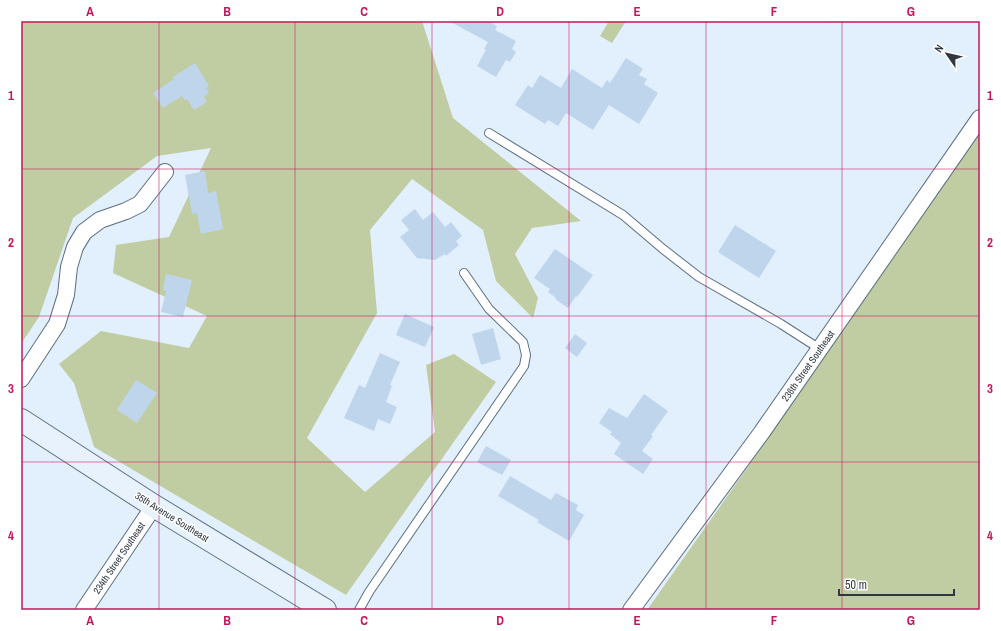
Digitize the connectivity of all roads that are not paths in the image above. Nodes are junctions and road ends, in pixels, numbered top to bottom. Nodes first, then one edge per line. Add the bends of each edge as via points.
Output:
1 (980, 118) edge
2 (489, 133) dead end
3 (165, 172) dead end
4 (464, 274) dead end
5 (820, 349) junction
6 (21, 379) edge
7 (21, 420) edge
8 (154, 506) junction
9 (84, 610) edge
10 (325, 610) edge
11 (359, 610) edge
12 (631, 610) edge

1 - 5 street, 236th Street Southeast
2 - 5 lane via 623,215 699,277
3 - 6 street via 140,204 100,220 84,232 75,247 69,267 66,295 57,324
4 - 11 lane via 489,309 523,342 526,355 524,366
5 - 12 street, 236th Street Southeast
7 - 8 street, 35th Avenue Southeast
8 - 9 street, 234th Street Southeast
8 - 10 street, 35th Avenue Southeast

